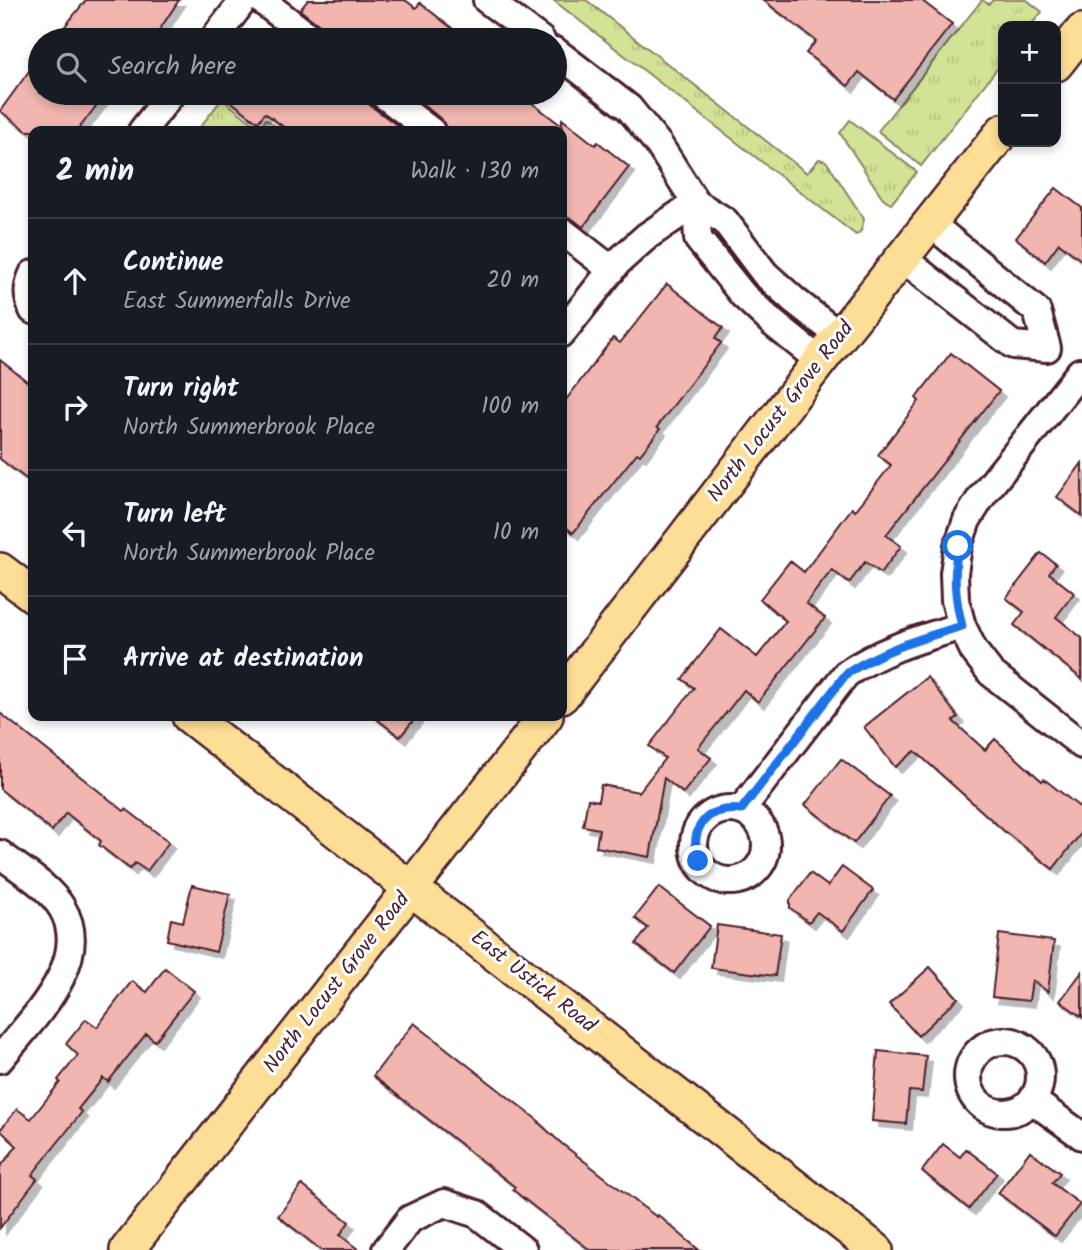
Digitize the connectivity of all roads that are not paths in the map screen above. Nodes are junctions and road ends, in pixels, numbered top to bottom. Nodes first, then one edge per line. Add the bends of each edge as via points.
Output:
1 (244, 0) edge
2 (261, 0) edge
3 (487, 0) edge
4 (222, 28) edge
5 (297, 28) edge
6 (525, 28) edge
7 (1082, 31) edge
8 (1061, 58) edge
9 (567, 60) edge
10 (163, 105) edge
11 (397, 105) edge
12 (146, 126) edge
13 (424, 126) edge
14 (998, 137) edge
15 (696, 203) junction
16 (930, 223) junction
17 (567, 236) edge
18 (902, 258) junction
19 (612, 270) junction
20 (567, 327) edge
21 (830, 348) junction
22 (1047, 348) junction
23 (1081, 372) edge
24 (0, 570) edge
25 (28, 591) edge
26 (962, 626) junction
27 (567, 690) edge
28 (195, 721) edge
29 (542, 721) edge
30 (1082, 745) edge
31 (741, 810) dead end
32 (0, 854) edge
33 (412, 889) junction
34 (0, 1059) edge
35 (1032, 1100) dead end
36 (1082, 1136) edge
37 (127, 1250) edge
38 (386, 1250) edge
39 (523, 1250) edge
40 (876, 1250) edge

1 - 4 street
2 - 5 street
3 - 6 street
7 - 8 main road
9 - 15 street via 629,108
10 - 12 street
11 - 13 street
14 - 16 main road, North Locust Grove Road
15 - 19 street via 647,236
15 - 21 street via 725,221
16 - 18 main road, North Locust Grove Road
16 - 22 street via 1037,311
17 - 19 street
18 - 21 main road, North Locust Grove Road
18 - 22 street via 1013,345
19 - 20 street
21 - 27 main road, North Locust Grove Road
22 - 23 street
23 - 26 street via 967,520 954,573
24 - 25 main road
26 - 30 street via 991,673
26 - 31 street via 894,647 846,674
28 - 33 main road, East Ustick Road
29 - 33 main road, North Locust Grove Road
32 - 34 street via 62,908 71,935 69,963 56,987
33 - 37 main road, North Locust Grove Road
33 - 40 main road, East Ustick Road
35 - 36 street
38 - 39 street via 410,1219 444,1203 477,1214

